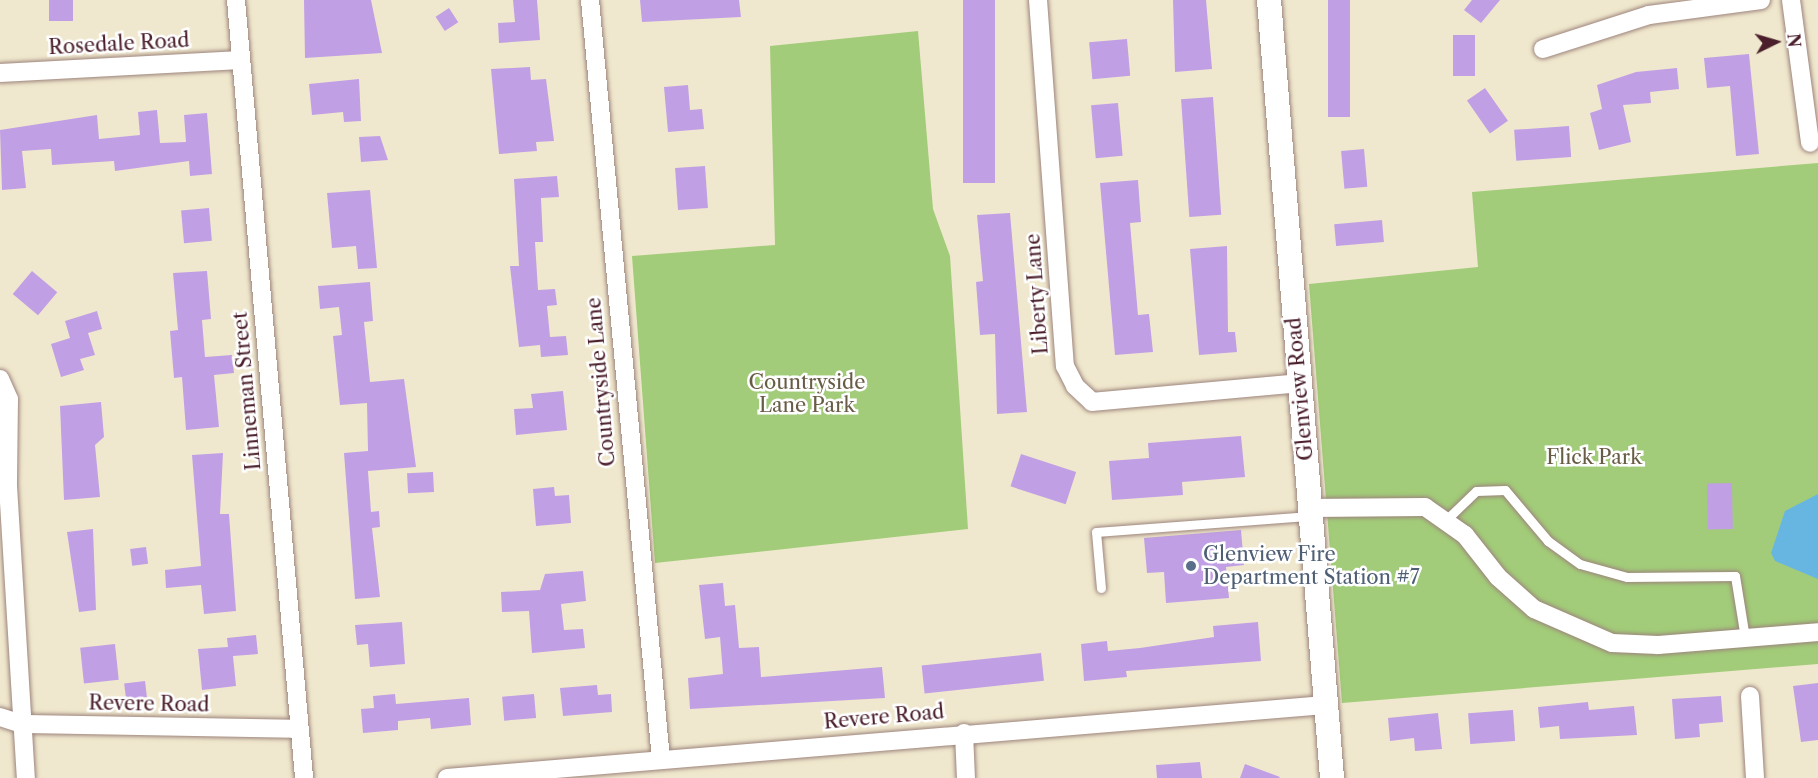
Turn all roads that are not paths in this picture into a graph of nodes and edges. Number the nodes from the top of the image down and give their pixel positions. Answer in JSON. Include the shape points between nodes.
{"nodes":[{"id":1,"x":236,"y":0,"type":"edge"},
{"id":2,"x":590,"y":0,"type":"edge"},
{"id":3,"x":1038,"y":0,"type":"edge"},
{"id":4,"x":1269,"y":0,"type":"edge"},
{"id":5,"x":1761,"y":0,"type":"edge"},
{"id":6,"x":1791,"y":0,"type":"edge"},
{"id":7,"x":1543,"y":49,"type":"dead end"},
{"id":8,"x":241,"y":60,"type":"junction"},
{"id":9,"x":0,"y":74,"type":"edge"},
{"id":10,"x":1810,"y":143,"type":"dead end"},
{"id":11,"x":0,"y":379,"type":"edge"},
{"id":12,"x":1300,"y":383,"type":"junction"},
{"id":13,"x":4,"y":481,"type":"edge"},
{"id":14,"x":1310,"y":512,"type":"junction"},
{"id":15,"x":1447,"y":519,"type":"junction"},
{"id":16,"x":1101,"y":588,"type":"dead end"},
{"id":17,"x":1818,"y":632,"type":"edge"},
{"id":18,"x":1745,"y":638,"type":"junction"},
{"id":19,"x":1750,"y":696,"type":"dead end"},
{"id":20,"x":1325,"y":705,"type":"junction"},
{"id":21,"x":0,"y":717,"type":"edge"},
{"id":22,"x":21,"y":724,"type":"junction"},
{"id":23,"x":298,"y":729,"type":"junction"},
{"id":24,"x":964,"y":733,"type":"junction"},
{"id":25,"x":661,"y":759,"type":"junction"},
{"id":26,"x":568,"y":773,"type":"edge"},
{"id":27,"x":26,"y":778,"type":"edge"},
{"id":28,"x":304,"y":778,"type":"edge"},
{"id":29,"x":447,"y":778,"type":"edge"},
{"id":30,"x":966,"y":778,"type":"edge"},
{"id":31,"x":1332,"y":778,"type":"edge"},
{"id":32,"x":1755,"y":778,"type":"edge"}],
"edges":[{"from":1,"to":8,"type":"street","name":"Linneman Street"},
{"from":2,"to":25,"type":"street","name":"Countryside Lane"},
{"from":3,"to":12,"type":"street","name":"Liberty Lane","via":[[1065,366],[1075,386],[1092,402]]},
{"from":4,"to":12,"type":"main road","name":"Glenview Road"},
{"from":5,"to":7,"type":"street","via":[[1649,15]]},
{"from":6,"to":10,"type":"street"},
{"from":8,"to":9,"type":"street","name":"Rosedale Road"},
{"from":8,"to":23,"type":"street","name":"Linneman Street"},
{"from":11,"to":13,"type":"street","via":[[9,399]]},
{"from":12,"to":14,"type":"main road","name":"Glenview Road"},
{"from":13,"to":22,"type":"street"},
{"from":14,"to":15,"type":"street","via":[[1402,504],[1425,507]]},
{"from":14,"to":16,"type":"lane","via":[[1096,532]]},
{"from":14,"to":20,"type":"main road","name":"Glenview Road"},
{"from":15,"to":18,"type":"street","via":[[1519,597],[1588,636],[1641,645]]},
{"from":15,"to":18,"type":"lane","via":[[1476,490],[1505,490],[1548,541],[1580,564],[1628,577],[1735,576]]},
{"from":17,"to":18,"type":"street"},
{"from":19,"to":32,"type":"street"},
{"from":20,"to":24,"type":"street","name":"Revere Road"},
{"from":20,"to":31,"type":"main road","name":"Glenview Road"},
{"from":21,"to":22,"type":"street","name":"Revere Road"},
{"from":22,"to":23,"type":"street","name":"Revere Road"},
{"from":22,"to":27,"type":"street"},
{"from":23,"to":28,"type":"street","name":"Linneman Street"},
{"from":24,"to":25,"type":"street","name":"Revere Road"},
{"from":24,"to":30,"type":"street"},
{"from":25,"to":26,"type":"street","name":"Revere Road"},
{"from":26,"to":29,"type":"street","name":"Revere Road"}]}
